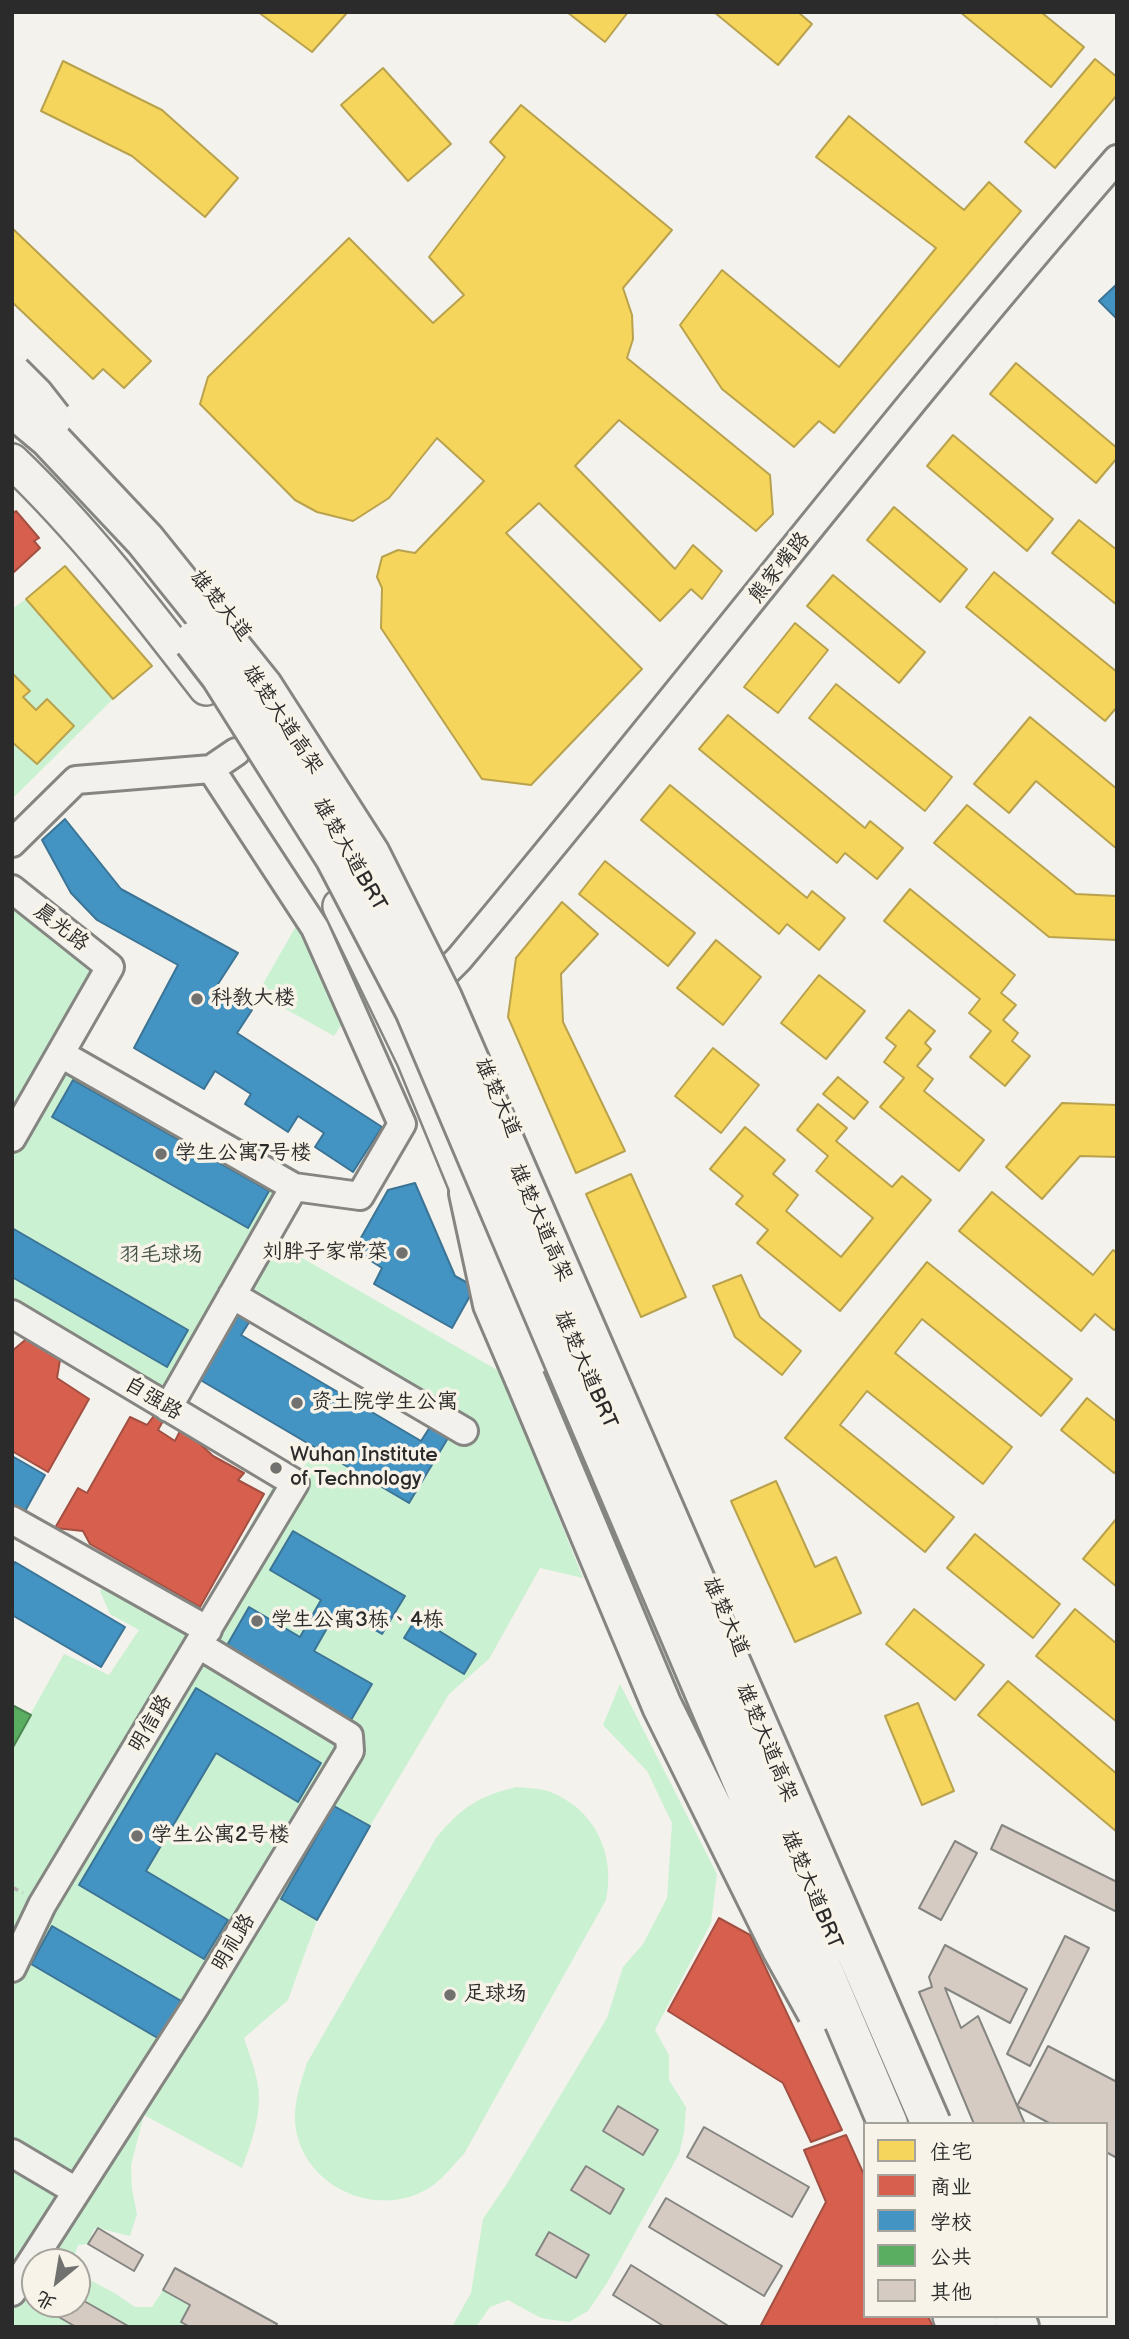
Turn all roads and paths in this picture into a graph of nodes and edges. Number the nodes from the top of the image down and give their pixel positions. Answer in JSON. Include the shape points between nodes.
{"nodes":[{"id":1,"x":1117,"y":159,"type":"edge"},
{"id":2,"x":12,"y":374,"type":"edge"},
{"id":3,"x":12,"y":387,"type":"edge"},
{"id":4,"x":12,"y":407,"type":"edge"},
{"id":5,"x":12,"y":426,"type":"edge"},
{"id":6,"x":12,"y":440,"type":"edge"},
{"id":7,"x":12,"y":461,"type":"edge"},
{"id":8,"x":145,"y":540,"type":"junction"},
{"id":9,"x":275,"y":730,"type":"junction"},
{"id":10,"x":318,"y":744,"type":"junction"},
{"id":11,"x":236,"y":752,"type":"dead end"},
{"id":12,"x":211,"y":769,"type":"junction"},
{"id":13,"x":267,"y":775,"type":"junction"},
{"id":14,"x":12,"y":844,"type":"edge"},
{"id":15,"x":12,"y":890,"type":"edge"},
{"id":16,"x":443,"y":975,"type":"junction"},
{"id":17,"x":61,"y":1054,"type":"junction"},
{"id":18,"x":12,"y":1138,"type":"edge"},
{"id":19,"x":294,"y":1187,"type":"junction"},
{"id":20,"x":469,"y":1193,"type":"junction"},
{"id":21,"x":232,"y":1295,"type":"junction"},
{"id":22,"x":12,"y":1314,"type":"edge"},
{"id":23,"x":168,"y":1408,"type":"junction"},
{"id":24,"x":464,"y":1431,"type":"dead end"},
{"id":25,"x":295,"y":1483,"type":"joint"},
{"id":26,"x":12,"y":1520,"type":"edge"},
{"id":27,"x":203,"y":1638,"type":"junction"},
{"id":28,"x":12,"y":1968,"type":"edge"},
{"id":29,"x":868,"y":2122,"type":"edge"},
{"id":30,"x":879,"y":2122,"type":"edge"},
{"id":31,"x":887,"y":2122,"type":"edge"},
{"id":32,"x":911,"y":2122,"type":"edge"},
{"id":33,"x":931,"y":2122,"type":"edge"},
{"id":34,"x":950,"y":2122,"type":"edge"},
{"id":35,"x":12,"y":2153,"type":"edge"},
{"id":36,"x":76,"y":2191,"type":"junction"},
{"id":37,"x":12,"y":2292,"type":"edge"}],
"edges":[{"from":1,"to":16,"type":"street","name":"熊家嘴路","via":[[1011,281],[581,814]]},
{"from":2,"to":8,"type":"highway","bridge":true},
{"from":3,"to":10,"type":"main road","name":"雄楚大道","via":[[138,505],[244,633]]},
{"from":4,"to":8,"type":"highway","name":"雄楚大道高架","bridge":true,"via":[[50,438]]},
{"from":5,"to":9,"type":"street","name":"雄楚大道BRT","via":[[131,541],[233,669]]},
{"from":6,"to":31,"type":"highway","name":"雄楚大道高架","bridge":true,"via":[[43,467],[147,580],[221,676],[335,857],[409,999]]},
{"from":7,"to":13,"type":"main road","via":[[148,612]]},
{"from":8,"to":33,"type":"highway","name":"雄楚大道高架","bridge":true,"via":[[263,687],[370,854],[424,962]]},
{"from":9,"to":10,"type":"main road","via":[[298,728]]},
{"from":9,"to":13,"type":"main road","via":[[266,735],[260,756]]},
{"from":9,"to":32,"type":"street","name":"雄楚大道BRT","via":[[349,849],[414,970]]},
{"from":10,"to":16,"type":"main road","name":"雄楚大道","via":[[342,779]]},
{"from":11,"to":12,"type":"street"},
{"from":12,"to":14,"type":"street","via":[[76,780]]},
{"from":12,"to":19,"type":"street","via":[[314,928],[402,1124],[360,1196]]},
{"from":13,"to":20,"type":"main road","via":[[376,977]]},
{"from":15,"to":17,"type":"street","name":"晨光路","via":[[110,967]]},
{"from":16,"to":34,"type":"main road","name":"雄楚大道"},
{"from":17,"to":18,"type":"street"},
{"from":17,"to":19,"type":"street"},
{"from":19,"to":21,"type":"street"},
{"from":20,"to":29,"type":"main road","via":[[637,1567]]},
{"from":20,"to":30,"type":"highway","bridge":true,"via":[[493,1304],[662,1706],[782,1949]]},
{"from":21,"to":23,"type":"street"},
{"from":21,"to":24,"type":"street"},
{"from":22,"to":23,"type":"street","name":"自强路"},
{"from":23,"to":25,"type":"street","name":"自强路"},
{"from":25,"to":27,"type":"street","name":"明信路"},
{"from":26,"to":27,"type":"street"},
{"from":27,"to":28,"type":"street","name":"明信路","via":[[42,1905]]},
{"from":27,"to":36,"type":"street","name":"明礼路","via":[[349,1736],[350,1751],[195,2007]]},
{"from":35,"to":36,"type":"street"},
{"from":36,"to":37,"type":"street","name":"明礼路"}]}
